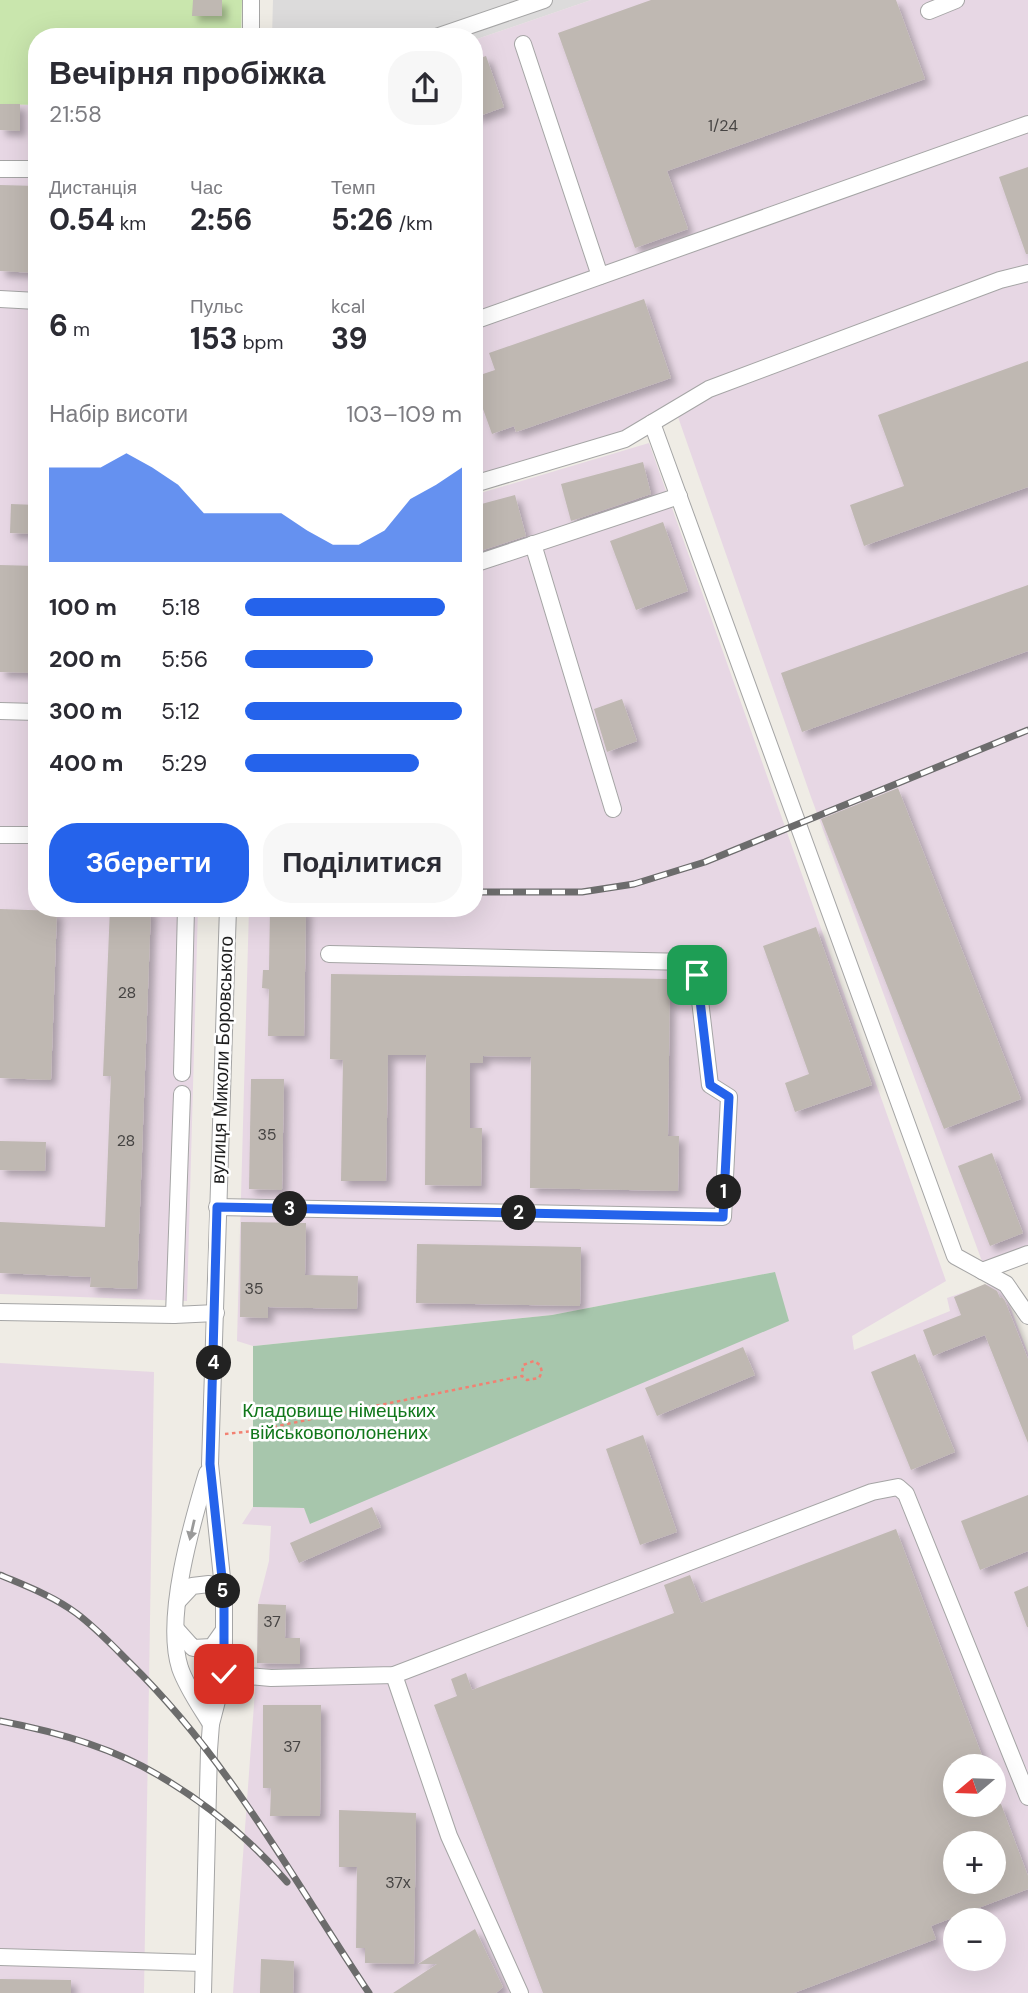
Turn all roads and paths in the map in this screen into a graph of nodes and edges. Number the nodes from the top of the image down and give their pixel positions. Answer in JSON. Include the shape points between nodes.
{"nodes":[{"id":1,"x":251,"y":0,"type":"edge"},
{"id":2,"x":544,"y":0,"type":"edge"},
{"id":3,"x":957,"y":0,"type":"edge"},
{"id":4,"x":507,"y":6,"type":"edge"},
{"id":5,"x":929,"y":11,"type":"dead end"},
{"id":6,"x":251,"y":28,"type":"edge"},
{"id":7,"x":457,"y":28,"type":"edge"},
{"id":8,"x":523,"y":44,"type":"dead end"},
{"id":9,"x":1028,"y":124,"type":"edge"},
{"id":10,"x":0,"y":169,"type":"edge"},
{"id":11,"x":28,"y":169,"type":"edge"},
{"id":12,"x":1028,"y":273,"type":"edge"},
{"id":13,"x":600,"y":276,"type":"junction"},
{"id":14,"x":0,"y":299,"type":"edge"},
{"id":15,"x":28,"y":301,"type":"edge"},
{"id":16,"x":483,"y":318,"type":"edge"},
{"id":17,"x":652,"y":423,"type":"junction"},
{"id":18,"x":483,"y":481,"type":"edge"},
{"id":19,"x":678,"y":496,"type":"junction"},
{"id":20,"x":533,"y":544,"type":"junction"},
{"id":21,"x":483,"y":561,"type":"edge"},
{"id":22,"x":0,"y":711,"type":"edge"},
{"id":23,"x":28,"y":712,"type":"edge"},
{"id":24,"x":613,"y":809,"type":"dead end"},
{"id":25,"x":0,"y":835,"type":"edge"},
{"id":26,"x":28,"y":835,"type":"edge"},
{"id":27,"x":186,"y":917,"type":"edge"},
{"id":28,"x":228,"y":917,"type":"edge"},
{"id":29,"x":330,"y":954,"type":"dead end"},
{"id":30,"x":182,"y":1073,"type":"dead end"},
{"id":31,"x":183,"y":1094,"type":"dead end"},
{"id":32,"x":217,"y":1207,"type":"junction"},
{"id":33,"x":1028,"y":1254,"type":"edge"},
{"id":34,"x":982,"y":1271,"type":"junction"},
{"id":35,"x":0,"y":1312,"type":"edge"},
{"id":36,"x":216,"y":1313,"type":"junction"},
{"id":37,"x":174,"y":1315,"type":"junction"},
{"id":38,"x":1028,"y":1316,"type":"edge"},
{"id":39,"x":522,"y":1376,"type":"junction"},
{"id":40,"x":212,"y":1436,"type":"junction"},
{"id":41,"x":210,"y":1464,"type":"junction"},
{"id":42,"x":224,"y":1597,"type":"junction"},
{"id":43,"x":176,"y":1603,"type":"junction"},
{"id":44,"x":176,"y":1629,"type":"junction"},
{"id":45,"x":224,"y":1630,"type":"junction"},
{"id":46,"x":224,"y":1674,"type":"junction"},
{"id":47,"x":394,"y":1675,"type":"junction"},
{"id":48,"x":211,"y":1724,"type":"junction"},
{"id":49,"x":1028,"y":1797,"type":"edge"},
{"id":50,"x":0,"y":1957,"type":"edge"},
{"id":51,"x":204,"y":1963,"type":"junction"},
{"id":52,"x":202,"y":1993,"type":"edge"},
{"id":53,"x":520,"y":1993,"type":"edge"}],
"edges":[{"from":1,"to":6,"type":"street"},
{"from":2,"to":4,"type":"street"},
{"from":3,"to":5,"type":"street"},
{"from":4,"to":7,"type":"street"},
{"from":8,"to":13,"type":"street"},
{"from":9,"to":13,"type":"street"},
{"from":10,"to":11,"type":"street"},
{"from":12,"to":17,"type":"street","via":[[709,389]]},
{"from":13,"to":16,"type":"street"},
{"from":14,"to":15,"type":"street"},
{"from":17,"to":18,"type":"street","via":[[625,439]]},
{"from":17,"to":19,"type":"street"},
{"from":19,"to":20,"type":"street"},
{"from":19,"to":34,"type":"street","via":[[955,1256]]},
{"from":20,"to":21,"type":"street"},
{"from":20,"to":24,"type":"street"},
{"from":22,"to":23,"type":"street"},
{"from":25,"to":26,"type":"street"},
{"from":27,"to":30,"type":"street"},
{"from":28,"to":32,"type":"street","name":"вулиця Миколи Боровського"},
{"from":29,"to":32,"type":"street","via":[[689,962],[697,975],[710,1085],[729,1097],[723,1217]]},
{"from":31,"to":37,"type":"street"},
{"from":32,"to":36,"type":"street","name":"вулиця Миколи Боровського"},
{"from":33,"to":34,"type":"street"},
{"from":34,"to":38,"type":"street","via":[[1006,1284]]},
{"from":35,"to":37,"type":"street"},
{"from":36,"to":37,"type":"street"},
{"from":36,"to":40,"type":"street","name":"вулиця Миколи Боровського"},
{"from":39,"to":39,"type":"path","via":[[539,1378],[540,1365],[534,1360],[523,1365]]},
{"from":39,"to":40,"type":"path"},
{"from":40,"to":41,"type":"street","name":"вулиця Миколи Боровського"},
{"from":41,"to":42,"type":"street","name":"вулиця Миколи Боровського"},
{"from":41,"to":43,"type":"street","name":"вулиця Миколи Боровського","one_way":true},
{"from":42,"to":43,"type":"street","via":[[209,1584],[192,1586]]},
{"from":42,"to":45,"type":"street","name":"вулиця Миколи Боровського"},
{"from":43,"to":44,"type":"street","name":"вулиця Миколи Боровського"},
{"from":44,"to":45,"type":"street","via":[[193,1648],[212,1647]]},
{"from":44,"to":48,"type":"street","name":"вулиця Миколи Боровського","via":[[180,1667]]},
{"from":45,"to":46,"type":"street","name":"вулиця Миколи Боровського"},
{"from":46,"to":47,"type":"street","via":[[271,1678]]},
{"from":46,"to":48,"type":"street","name":"вулиця Миколи Боровського"},
{"from":47,"to":49,"type":"street","via":[[872,1492],[898,1487],[906,1494]]},
{"from":47,"to":53,"type":"street","via":[[449,1836]]},
{"from":48,"to":51,"type":"street","name":"вулиця Миколи Боровського"},
{"from":50,"to":51,"type":"street"},
{"from":51,"to":52,"type":"street","name":"вулиця Миколи Боровського"}]}
